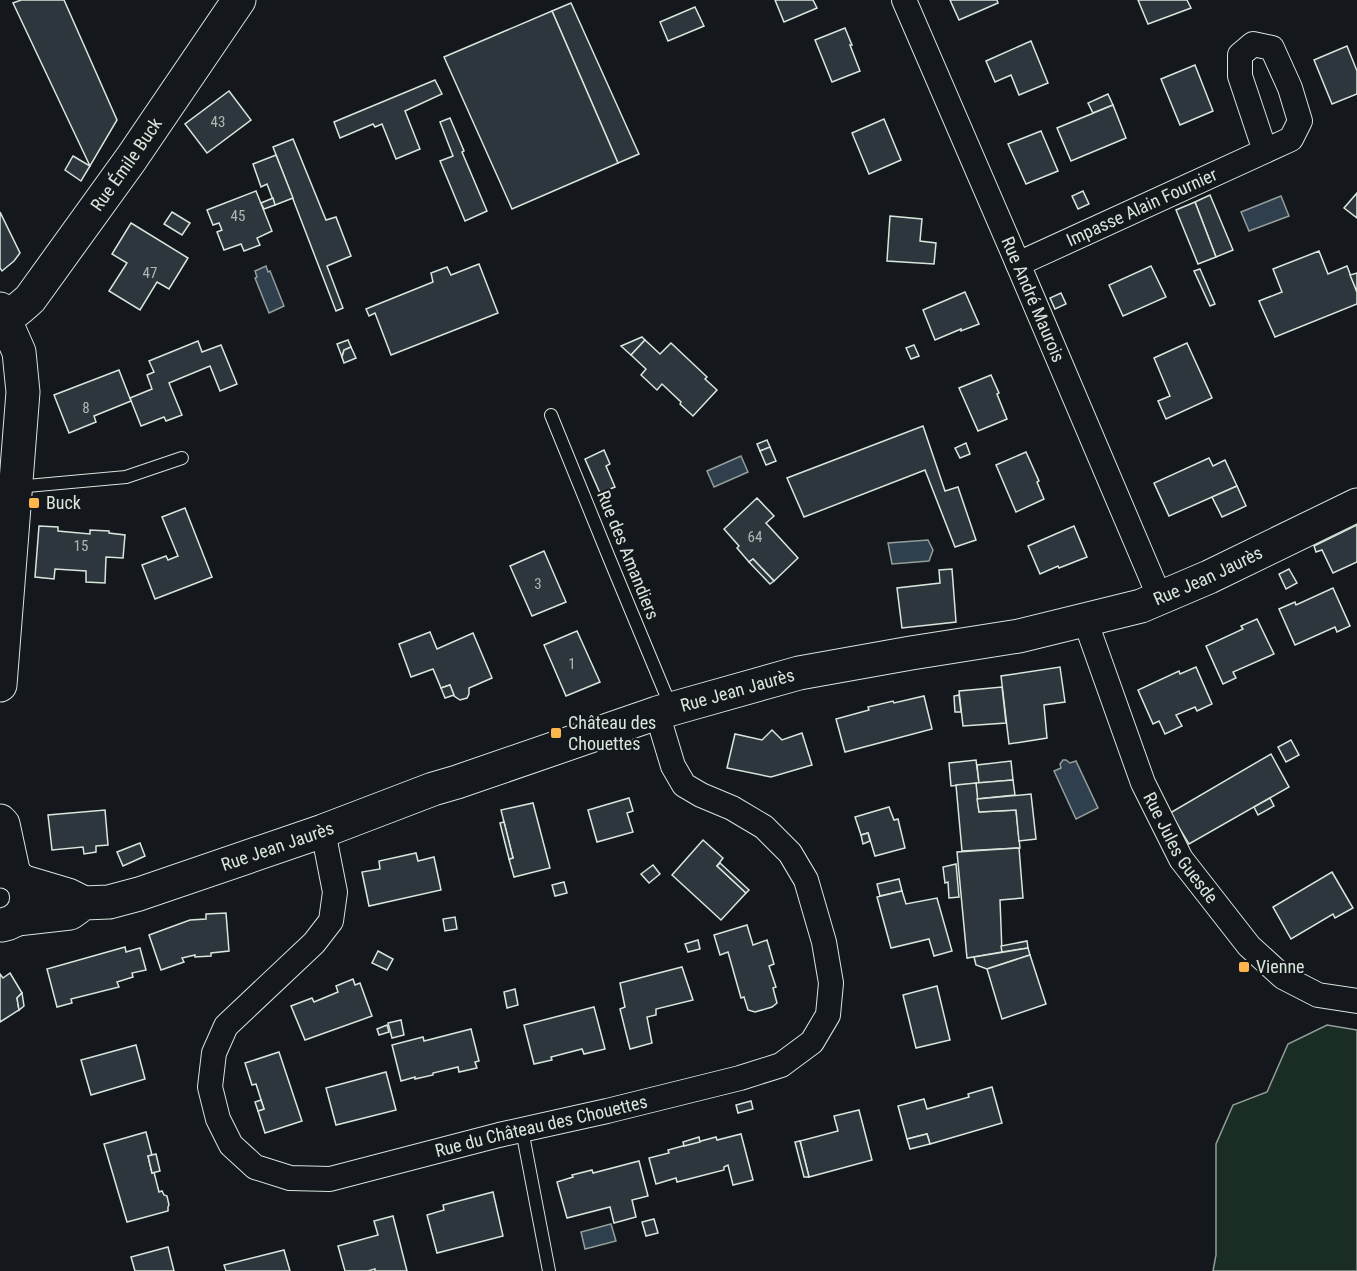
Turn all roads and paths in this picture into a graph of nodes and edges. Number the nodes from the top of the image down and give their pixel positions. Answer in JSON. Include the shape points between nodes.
{"nodes":[{"id":1,"x":239,"y":0,"type":"edge"},
{"id":2,"x":904,"y":0,"type":"edge"},
{"id":3,"x":1265,"y":151,"type":"dead end"},
{"id":4,"x":1018,"y":264,"type":"junction"},
{"id":5,"x":2,"y":315,"type":"edge"},
{"id":6,"x":551,"y":415,"type":"dead end"},
{"id":7,"x":182,"y":458,"type":"dead end"},
{"id":8,"x":15,"y":488,"type":"junction"},
{"id":9,"x":1357,"y":505,"type":"edge"},
{"id":10,"x":1160,"y":598,"type":"junction"},
{"id":11,"x":1085,"y":620,"type":"junction"},
{"id":12,"x":0,"y":685,"type":"edge"},
{"id":13,"x":664,"y":710,"type":"junction"},
{"id":14,"x":0,"y":821,"type":"edge"},
{"id":15,"x":323,"y":831,"type":"junction"},
{"id":16,"x":12,"y":876,"type":"edge"},
{"id":17,"x":84,"y":903,"type":"junction"},
{"id":18,"x":5,"y":924,"type":"edge"},
{"id":19,"x":1357,"y":1001,"type":"edge"},
{"id":20,"x":522,"y":1130,"type":"junction"},
{"id":21,"x":549,"y":1271,"type":"edge"}],
"edges":[{"from":1,"to":5,"type":"street","name":"Rue Émile Buck","via":[[30,299]]},
{"from":2,"to":4,"type":"street","name":"Rue André Maurois"},
{"from":3,"to":4,"type":"street","name":"Impasse Alain Fournier"},
{"from":4,"to":10,"type":"street","name":"Rue André Maurois"},
{"from":5,"to":8,"type":"street","via":[[19,352],[23,392]]},
{"from":6,"to":13,"type":"lane","name":"Rue des Amandiers","via":[[610,560]]},
{"from":7,"to":8,"type":"lane","via":[[126,477]]},
{"from":8,"to":12,"type":"street"},
{"from":9,"to":10,"type":"street","name":"Rue Jean Jaurès"},
{"from":10,"to":11,"type":"street","name":"Rue Jean Jaurès"},
{"from":11,"to":13,"type":"street","name":"Rue Jean Jaurès","via":[[1019,636],[798,673]]},
{"from":11,"to":19,"type":"street","name":"Rue Jules Guesde","via":[[1143,783],[1181,859],[1249,946],[1283,976],[1318,995]]},
{"from":13,"to":15,"type":"street","name":"Rue Jean Jaurès"},
{"from":13,"to":20,"type":"street","name":"Rue du Château des Chouettes","via":[[673,766],[684,785],[764,827],[790,853],[806,880],[831,983],[828,1015],[812,1042],[782,1065]]},
{"from":14,"to":16,"type":"street"},
{"from":15,"to":17,"type":"street","name":"Rue Jean Jaurès","via":[[139,894],[109,902]]},
{"from":15,"to":20,"type":"street","name":"Rue du Château des Chouettes","via":[[335,892],[331,921],[314,943],[226,1026],[214,1053],[210,1087],[218,1119],[231,1146],[255,1167],[290,1178],[330,1179]]},
{"from":16,"to":17,"type":"street","name":"Rue Jean Jaurès"},
{"from":16,"to":18,"type":"street","via":[[26,890],[27,899],[24,911]]},
{"from":17,"to":18,"type":"street","name":"Rue Jean Jaurès","via":[[70,913]]},
{"from":20,"to":21,"type":"lane"}]}
